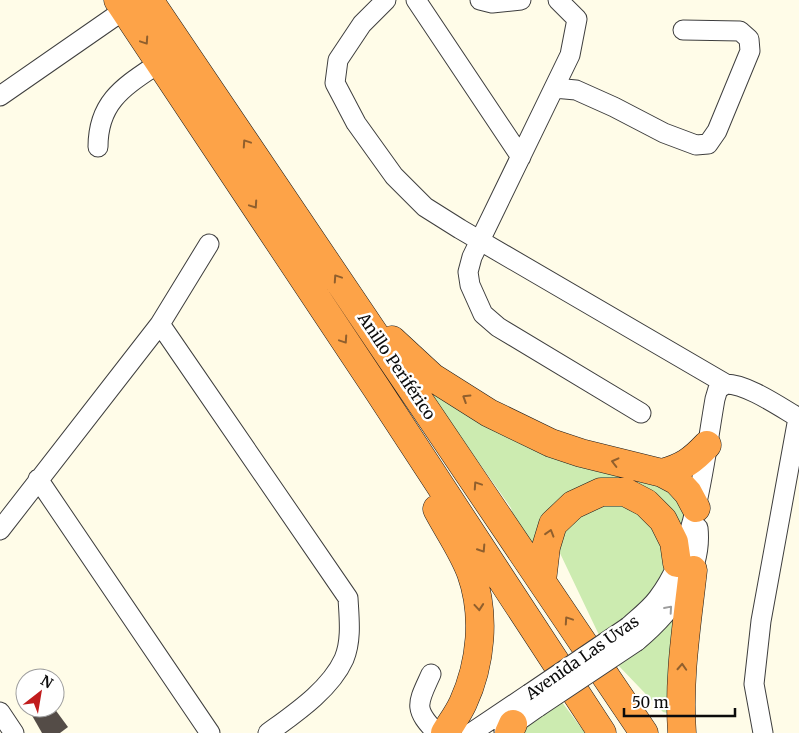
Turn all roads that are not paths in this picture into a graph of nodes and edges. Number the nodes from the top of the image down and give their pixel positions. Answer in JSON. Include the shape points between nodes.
{"nodes":[{"id":1,"x":149,"y":0,"type":"edge"},
{"id":2,"x":386,"y":0,"type":"edge"},
{"id":3,"x":416,"y":0,"type":"edge"},
{"id":4,"x":480,"y":0,"type":"edge"},
{"id":5,"x":520,"y":0,"type":"edge"},
{"id":6,"x":558,"y":0,"type":"edge"},
{"id":7,"x":121,"y":5,"type":"edge"},
{"id":8,"x":683,"y":30,"type":"dead end"},
{"id":9,"x":159,"y":63,"type":"junction"},
{"id":10,"x":554,"y":88,"type":"junction"},
{"id":11,"x":0,"y":96,"type":"edge"},
{"id":12,"x":98,"y":147,"type":"dead end"},
{"id":13,"x":522,"y":157,"type":"junction"},
{"id":14,"x":480,"y":240,"type":"junction"},
{"id":15,"x":209,"y":244,"type":"dead end"},
{"id":16,"x":357,"y":307,"type":"junction"},
{"id":17,"x":160,"y":324,"type":"junction"},
{"id":18,"x":726,"y":384,"type":"junction"},
{"id":19,"x":377,"y":389,"type":"junction"},
{"id":20,"x":641,"y":413,"type":"dead end"},
{"id":21,"x":798,"y":418,"type":"edge"},
{"id":22,"x":707,"y":445,"type":"junction"},
{"id":23,"x":662,"y":473,"type":"junction"},
{"id":24,"x":38,"y":479,"type":"junction"},
{"id":25,"x":696,"y":508,"type":"junction"},
{"id":26,"x":0,"y":530,"type":"edge"},
{"id":27,"x":685,"y":566,"type":"junction"},
{"id":28,"x":542,"y":581,"type":"junction"},
{"id":29,"x":431,"y":674,"type":"dead end"},
{"id":30,"x":580,"y":700,"type":"junction"},
{"id":31,"x":0,"y":712,"type":"edge"},
{"id":32,"x":518,"y":715,"type":"edge"},
{"id":33,"x":14,"y":733,"type":"edge"},
{"id":34,"x":210,"y":733,"type":"edge"},
{"id":35,"x":268,"y":733,"type":"edge"},
{"id":36,"x":437,"y":733,"type":"edge"},
{"id":37,"x":445,"y":733,"type":"edge"},
{"id":38,"x":471,"y":733,"type":"edge"},
{"id":39,"x":483,"y":733,"type":"edge"},
{"id":40,"x":589,"y":733,"type":"edge"},
{"id":41,"x":602,"y":733,"type":"edge"},
{"id":42,"x":644,"y":733,"type":"edge"},
{"id":43,"x":682,"y":733,"type":"edge"},
{"id":44,"x":764,"y":733,"type":"edge"}],
"edges":[{"from":16,"to":1,"type":"highway","name":"Anillo Periférico","one_way":true},
{"from":2,"to":14,"type":"street","via":[[362,24],[338,60],[335,83],[356,123],[394,176],[425,207]]},
{"from":3,"to":13,"type":"street"},
{"from":4,"to":5,"type":"street","via":[[492,3]]},
{"from":6,"to":10,"type":"street","via":[[577,19],[570,55]]},
{"from":7,"to":9,"type":"highway","name":"Anillo Periférico","one_way":true},
{"from":7,"to":11,"type":"street"},
{"from":8,"to":10,"type":"street","via":[[740,31],[749,39],[750,51],[717,131],[708,144],[696,145],[664,133],[576,90]]},
{"from":9,"to":12,"type":"street","via":[[126,85],[112,100],[98,131]]},
{"from":9,"to":19,"type":"highway","name":"Anillo Periférico","one_way":true},
{"from":10,"to":13,"type":"street"},
{"from":13,"to":14,"type":"street"},
{"from":14,"to":18,"type":"street"},
{"from":14,"to":20,"type":"street","via":[[468,272],[483,314],[498,327]]},
{"from":15,"to":17,"type":"street"},
{"from":23,"to":16,"type":"highway","one_way":true,"via":[[551,443],[490,413],[432,377]]},
{"from":28,"to":16,"type":"highway","name":"Anillo Periférico","one_way":true},
{"from":17,"to":24,"type":"street"},
{"from":17,"to":35,"type":"street","via":[[348,598],[350,628],[344,658],[325,686]]},
{"from":18,"to":21,"type":"street","via":[[745,388]]},
{"from":18,"to":22,"type":"street","name":"Avenida Las Uvas","via":[[718,389]]},
{"from":19,"to":30,"type":"highway","name":"Anillo Periférico","one_way":true},
{"from":19,"to":37,"type":"highway","one_way":true,"via":[[470,572],[477,594],[478,652],[463,704]]},
{"from":21,"to":44,"type":"street","via":[[761,620],[754,684]]},
{"from":22,"to":23,"type":"highway","via":[[681,467]]},
{"from":22,"to":25,"type":"street","name":"Avenida Las Uvas"},
{"from":23,"to":25,"type":"highway","via":[[683,487]]},
{"from":24,"to":26,"type":"street"},
{"from":24,"to":34,"type":"street"},
{"from":25,"to":27,"type":"street","name":"Avenida Las Uvas","via":[[686,543]]},
{"from":28,"to":27,"type":"highway","one_way":true,"via":[[546,547],[553,524],[573,505],[601,492],[625,492],[646,503],[663,520]]},
{"from":27,"to":32,"type":"street","name":"Avenida Las Uvas","bridge":true,"via":[[676,601],[655,625],[632,634]]},
{"from":43,"to":27,"type":"highway","one_way":true,"via":[[680,704]]},
{"from":42,"to":28,"type":"highway","name":"Anillo Periférico","one_way":true},
{"from":29,"to":36,"type":"street","via":[[419,701],[421,713]]},
{"from":30,"to":40,"type":"highway"},
{"from":30,"to":41,"type":"highway","name":"Anillo Periférico"},
{"from":31,"to":33,"type":"street"},
{"from":32,"to":38,"type":"street","name":"Avenida Las Uvas"},
{"from":32,"to":39,"type":"street","via":[[504,716]]}]}
